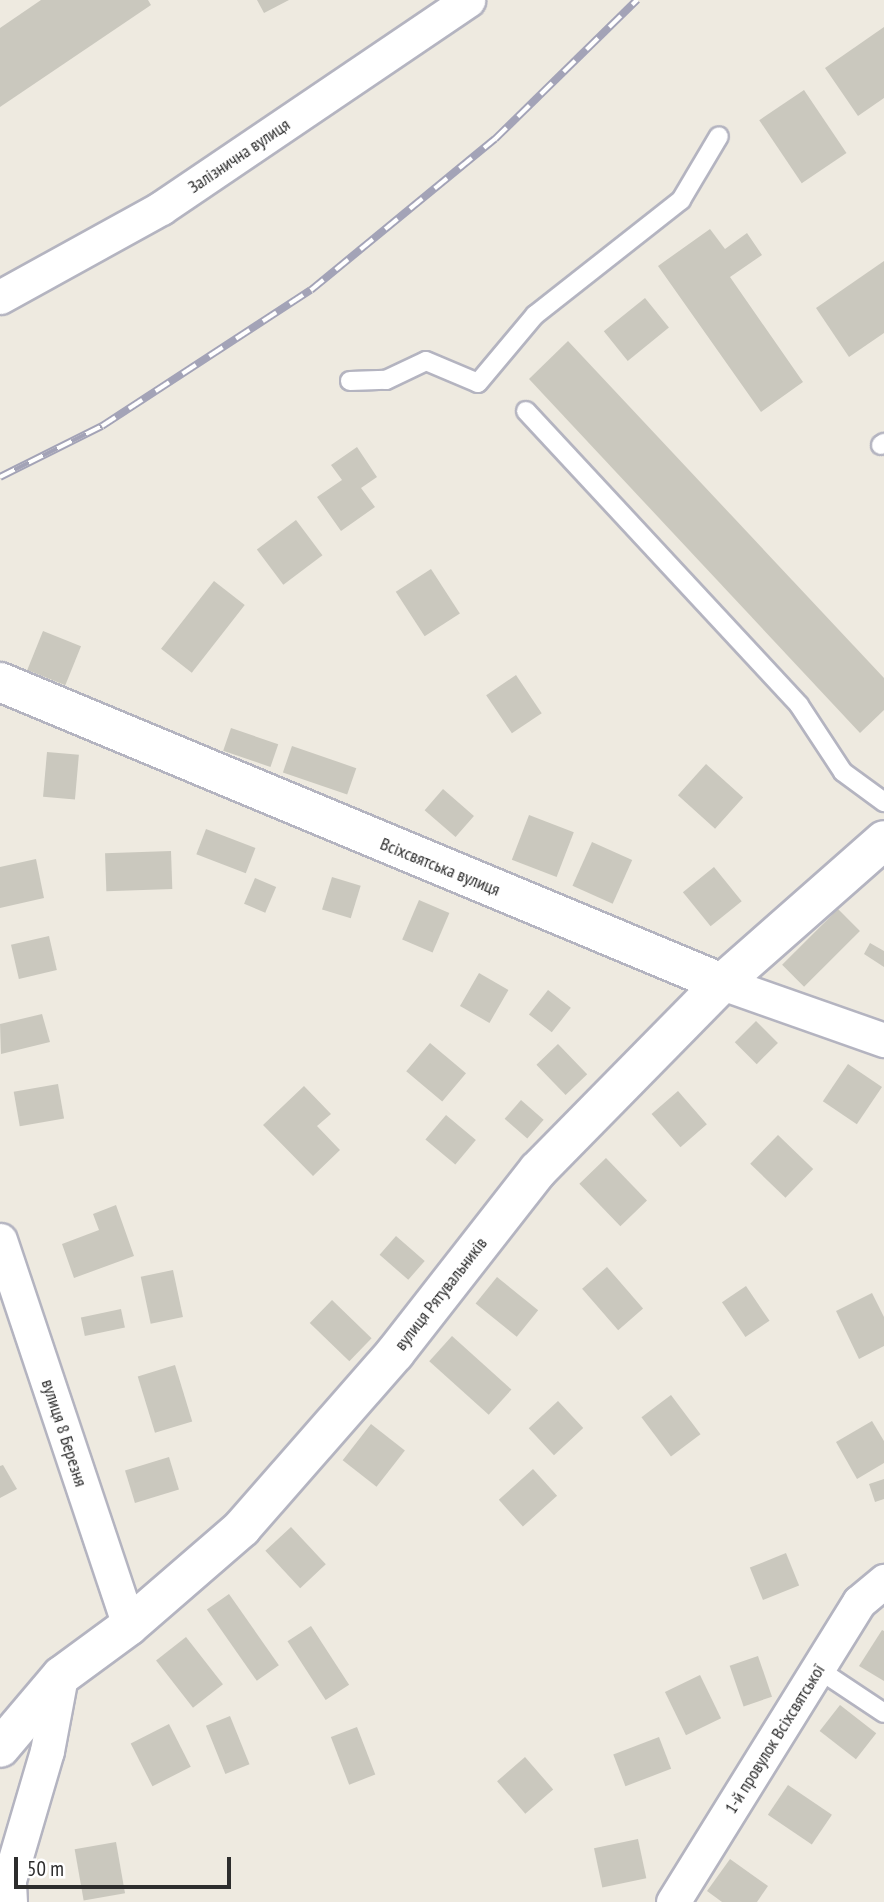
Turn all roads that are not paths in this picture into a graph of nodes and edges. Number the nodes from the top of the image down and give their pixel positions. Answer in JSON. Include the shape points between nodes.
{"nodes":[{"id":1,"x":468,"y":0,"type":"edge"},
{"id":2,"x":719,"y":136,"type":"dead end"},
{"id":3,"x":0,"y":297,"type":"edge"},
{"id":4,"x":350,"y":381,"type":"dead end"},
{"id":5,"x":526,"y":411,"type":"dead end"},
{"id":6,"x":0,"y":682,"type":"edge"},
{"id":7,"x":884,"y":802,"type":"edge"},
{"id":8,"x":884,"y":840,"type":"edge"},
{"id":9,"x":722,"y":984,"type":"junction"},
{"id":10,"x":884,"y":1040,"type":"edge"},
{"id":11,"x":0,"y":1240,"type":"edge"},
{"id":12,"x":884,"y":1581,"type":"edge"},
{"id":13,"x":129,"y":1626,"type":"junction"},
{"id":14,"x":818,"y":1669,"type":"junction"},
{"id":15,"x":61,"y":1676,"type":"junction"},
{"id":16,"x":884,"y":1713,"type":"edge"},
{"id":17,"x":0,"y":1748,"type":"edge"},
{"id":18,"x":10,"y":1902,"type":"edge"},
{"id":19,"x":673,"y":1902,"type":"edge"}],
"edges":[{"from":1,"to":3,"type":"street","name":"Залізнична вулиця","via":[[161,208]]},
{"from":2,"to":4,"type":"lane","via":[[681,201],[535,315],[478,383],[426,361],[386,380]]},
{"from":5,"to":7,"type":"lane","via":[[799,705],[843,772]]},
{"from":6,"to":9,"type":"main road","name":"Всіхсвятська вулиця"},
{"from":8,"to":9,"type":"main road","name":"вулиця Рятувальників"},
{"from":9,"to":10,"type":"street","name":"Всіхсвятська вулиця"},
{"from":9,"to":13,"type":"main road","name":"вулиця Рятувальників","via":[[538,1170],[396,1353],[242,1528]]},
{"from":11,"to":13,"type":"street","name":"вулиця 8 Березня"},
{"from":12,"to":14,"type":"street","name":"1-й провулок Всіхсвятської","via":[[859,1602]]},
{"from":13,"to":15,"type":"main road","name":"вулиця Рятувальників"},
{"from":14,"to":16,"type":"lane"},
{"from":14,"to":19,"type":"street","name":"1-й провулок Всіхсвятської"},
{"from":15,"to":17,"type":"main road","name":"вулиця Рятувальників"},
{"from":15,"to":18,"type":"street","via":[[47,1751],[9,1880]]}]}
